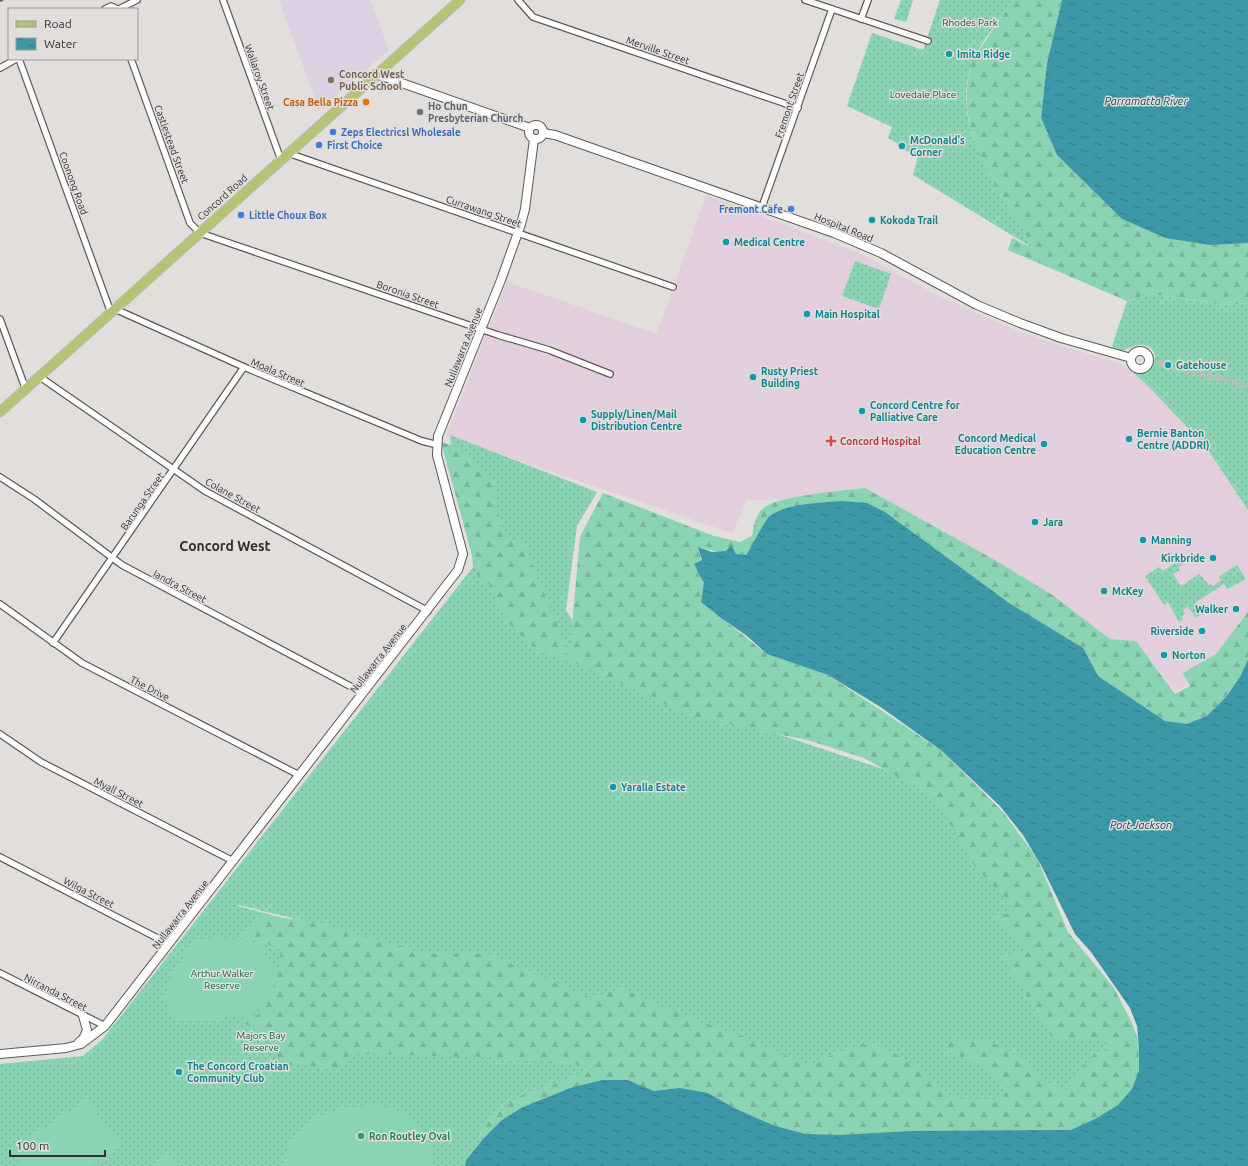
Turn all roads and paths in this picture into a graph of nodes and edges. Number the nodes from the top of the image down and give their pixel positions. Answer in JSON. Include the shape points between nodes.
{"nodes":[{"id":1,"x":137,"y":0,"type":"edge"},
{"id":2,"x":223,"y":0,"type":"edge"},
{"id":3,"x":460,"y":0,"type":"edge"},
{"id":4,"x":518,"y":0,"type":"edge"},
{"id":5,"x":805,"y":0,"type":"edge"},
{"id":6,"x":868,"y":0,"type":"edge"},
{"id":7,"x":120,"y":8,"type":"edge"},
{"id":8,"x":832,"y":9,"type":"junction"},
{"id":9,"x":861,"y":19,"type":"junction"},
{"id":10,"x":928,"y":41,"type":"dead end"},
{"id":11,"x":15,"y":60,"type":"edge"},
{"id":12,"x":17,"y":60,"type":"edge"},
{"id":13,"x":131,"y":60,"type":"edge"},
{"id":14,"x":0,"y":68,"type":"edge"},
{"id":15,"x":376,"y":74,"type":"junction"},
{"id":16,"x":798,"y":108,"type":"junction"},
{"id":17,"x":530,"y":128,"type":"junction"},
{"id":18,"x":543,"y":133,"type":"junction"},
{"id":19,"x":534,"y":139,"type":"junction"},
{"id":20,"x":288,"y":153,"type":"junction"},
{"id":21,"x":281,"y":160,"type":"junction"},
{"id":22,"x":762,"y":208,"type":"junction"},
{"id":23,"x":518,"y":232,"type":"junction"},
{"id":24,"x":200,"y":233,"type":"junction"},
{"id":25,"x":673,"y":287,"type":"dead end"},
{"id":26,"x":113,"y":311,"type":"junction"},
{"id":27,"x":0,"y":318,"type":"edge"},
{"id":28,"x":481,"y":329,"type":"junction"},
{"id":29,"x":1131,"y":358,"type":"dead end"},
{"id":30,"x":244,"y":367,"type":"junction"},
{"id":31,"x":610,"y":374,"type":"dead end"},
{"id":32,"x":40,"y":377,"type":"junction"},
{"id":33,"x":26,"y":390,"type":"junction"},
{"id":34,"x":0,"y":412,"type":"edge"},
{"id":35,"x":438,"y":445,"type":"junction"},
{"id":36,"x":174,"y":470,"type":"junction"},
{"id":37,"x":0,"y":477,"type":"edge"},
{"id":38,"x":112,"y":558,"type":"junction"},
{"id":39,"x":1,"y":606,"type":"edge"},
{"id":40,"x":428,"y":611,"type":"junction"},
{"id":41,"x":53,"y":643,"type":"junction"},
{"id":42,"x":363,"y":693,"type":"junction"},
{"id":43,"x":0,"y":734,"type":"edge"},
{"id":44,"x":299,"y":775,"type":"junction"},
{"id":45,"x":0,"y":857,"type":"edge"},
{"id":46,"x":233,"y":861,"type":"junction"},
{"id":47,"x":169,"y":944,"type":"junction"},
{"id":48,"x":0,"y":973,"type":"edge"},
{"id":49,"x":83,"y":1016,"type":"junction"},
{"id":50,"x":105,"y":1026,"type":"junction"},
{"id":51,"x":73,"y":1046,"type":"junction"},
{"id":52,"x":0,"y":1054,"type":"edge"}],
"edges":[{"from":1,"to":7,"type":"street"},
{"from":2,"to":21,"type":"street","name":"Wallaroy Street"},
{"from":3,"to":15,"type":"main road","name":"Concord Road"},
{"from":4,"to":16,"type":"street","name":"Merville Street","via":[[533,17]]},
{"from":5,"to":8,"type":"street"},
{"from":6,"to":9,"type":"street"},
{"from":8,"to":9,"type":"street"},
{"from":8,"to":16,"type":"street","name":"Fremont Street"},
{"from":9,"to":10,"type":"street"},
{"from":11,"to":14,"type":"street"},
{"from":12,"to":26,"type":"street","name":"Coonong Road"},
{"from":13,"to":24,"type":"street","name":"Castlestead Street","via":[[190,223]]},
{"from":15,"to":17,"type":"main road"},
{"from":15,"to":20,"type":"main road","name":"Concord Road"},
{"from":16,"to":22,"type":"street","name":"Fremont Street"},
{"from":17,"to":18,"type":"main road","via":[[538,125]]},
{"from":17,"to":19,"type":"main road","via":[[529,134]]},
{"from":18,"to":19,"type":"main road","via":[[540,138]]},
{"from":18,"to":22,"type":"main road","name":"Hospital Road"},
{"from":19,"to":23,"type":"main road","name":"Nullawarra Avenue","via":[[525,209]]},
{"from":20,"to":21,"type":"main road","name":"Concord Road"},
{"from":20,"to":23,"type":"street","name":"Currawang Street"},
{"from":21,"to":24,"type":"main road","name":"Concord Road"},
{"from":22,"to":29,"type":"main road","name":"Hospital Road","via":[[860,244],[977,305],[1020,323],[1060,338]]},
{"from":23,"to":25,"type":"street","name":"Currawang Street"},
{"from":23,"to":28,"type":"main road","name":"Nullawarra Avenue"},
{"from":24,"to":26,"type":"main road","name":"Concord Road"},
{"from":24,"to":28,"type":"street","name":"Boronia Street"},
{"from":26,"to":30,"type":"street","name":"Moala Street"},
{"from":26,"to":32,"type":"main road","name":"Concord Road"},
{"from":27,"to":33,"type":"street"},
{"from":28,"to":31,"type":"street","name":"Boronia Street","via":[[550,350]]},
{"from":28,"to":35,"type":"main road","name":"Nullawarra Avenue","via":[[442,424]]},
{"from":30,"to":35,"type":"street","name":"Moala Street","via":[[422,441]]},
{"from":30,"to":36,"type":"street","name":"Barunga Street"},
{"from":32,"to":33,"type":"main road","name":"Concord Road"},
{"from":32,"to":36,"type":"street","name":"Colane Street"},
{"from":33,"to":34,"type":"main road","name":"Concord Road"},
{"from":35,"to":40,"type":"main road","name":"Nullawarra Avenue","via":[[437,455],[463,554],[458,570]]},
{"from":36,"to":38,"type":"street","name":"Barunga Street"},
{"from":36,"to":40,"type":"street","name":"Colane Street","via":[[205,491]]},
{"from":37,"to":38,"type":"street","name":"Iandra Street","via":[[34,499]]},
{"from":38,"to":41,"type":"street","name":"Barunga Street"},
{"from":38,"to":42,"type":"street","name":"Iandra Street"},
{"from":39,"to":41,"type":"street","name":"The Drive"},
{"from":40,"to":42,"type":"main road","name":"Nullawarra Avenue"},
{"from":41,"to":44,"type":"street","name":"The Drive","via":[[82,663]]},
{"from":42,"to":44,"type":"main road","name":"Nullawarra Avenue"},
{"from":43,"to":46,"type":"street","name":"Myall Street","via":[[41,762]]},
{"from":44,"to":46,"type":"main road","name":"Nullawarra Avenue"},
{"from":45,"to":47,"type":"street","name":"Wilga Street"},
{"from":46,"to":47,"type":"main road","name":"Nullawarra Avenue"},
{"from":47,"to":50,"type":"main road","name":"Nullawarra Avenue"},
{"from":48,"to":49,"type":"street","name":"Nirranda Street"},
{"from":49,"to":50,"type":"street","name":"Nirranda Street"},
{"from":49,"to":51,"type":"main road","via":[[87,1030],[83,1039]]},
{"from":50,"to":51,"type":"main road","name":"Nullawarra Avenue","via":[[85,1042]]},
{"from":51,"to":52,"type":"main road","name":"Nullawarra Avenue"}]}
